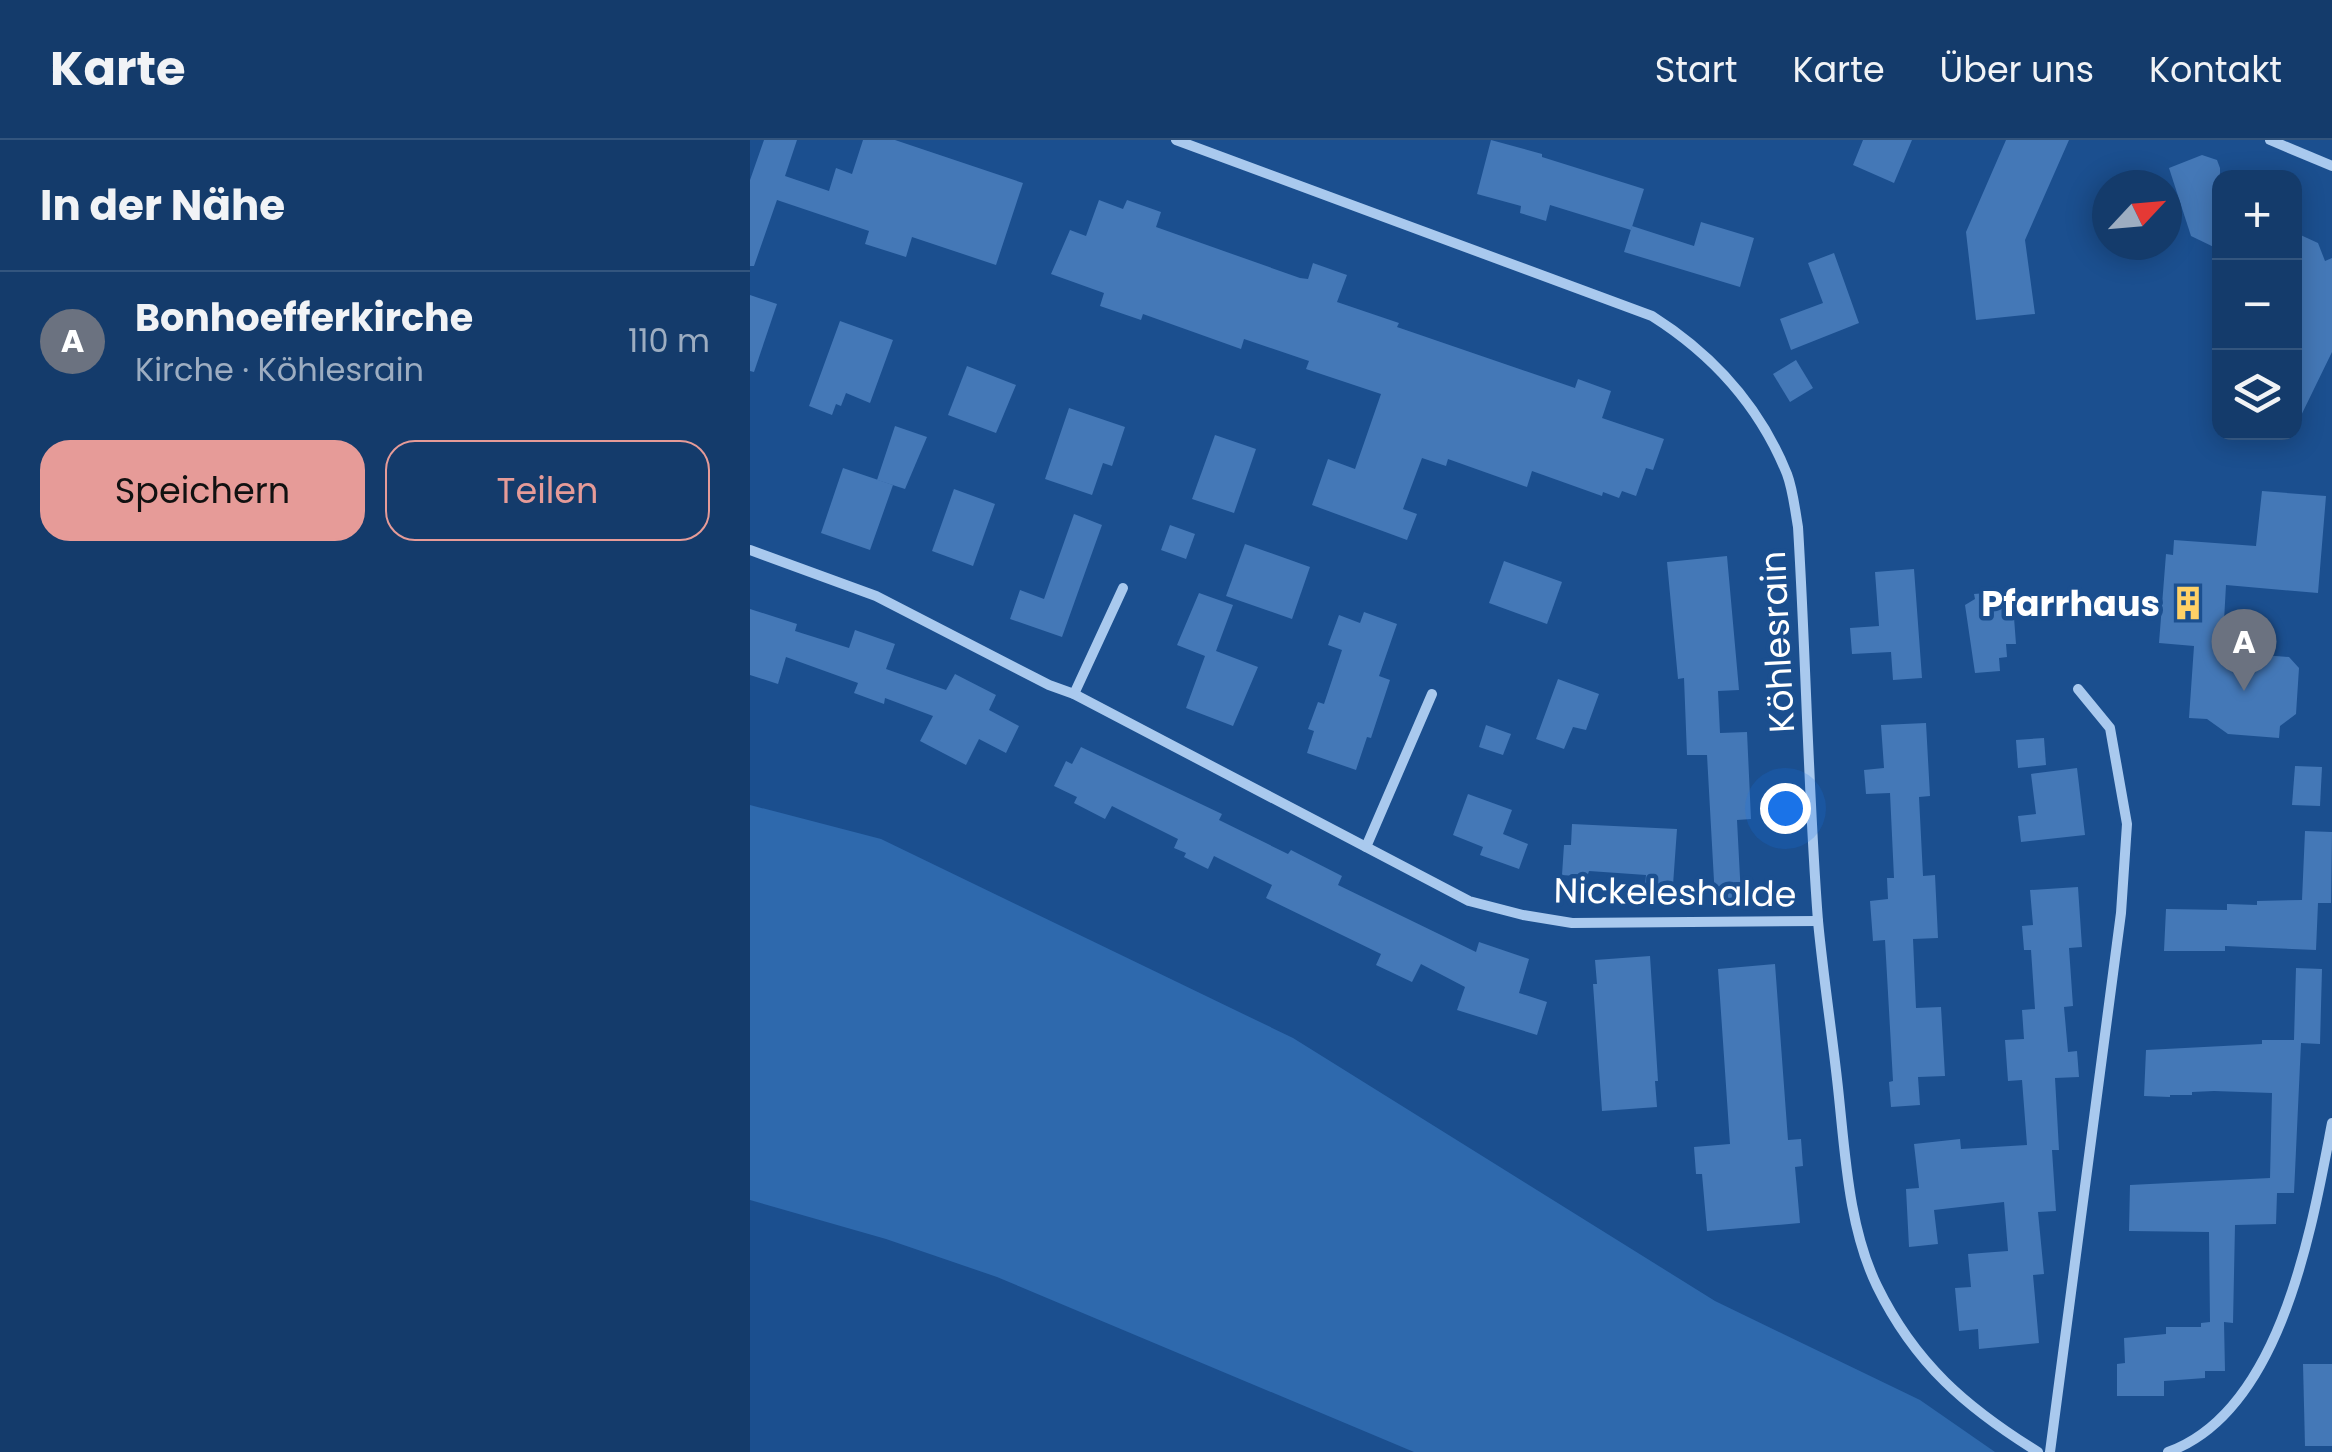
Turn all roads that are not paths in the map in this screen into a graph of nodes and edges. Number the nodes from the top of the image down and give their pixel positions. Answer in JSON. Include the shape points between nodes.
{"nodes":[{"id":1,"x":1176,"y":140,"type":"edge"},
{"id":2,"x":2270,"y":140,"type":"edge"},
{"id":3,"x":2332,"y":166,"type":"edge"},
{"id":4,"x":750,"y":550,"type":"edge"},
{"id":5,"x":1123,"y":588,"type":"dead end"},
{"id":6,"x":2078,"y":689,"type":"dead end"},
{"id":7,"x":1074,"y":694,"type":"junction"},
{"id":8,"x":1432,"y":694,"type":"dead end"},
{"id":9,"x":1366,"y":848,"type":"junction"},
{"id":10,"x":1818,"y":921,"type":"junction"},
{"id":11,"x":2332,"y":1123,"type":"edge"},
{"id":12,"x":2038,"y":1452,"type":"edge"},
{"id":13,"x":2050,"y":1452,"type":"edge"},
{"id":14,"x":2168,"y":1452,"type":"edge"}],
"edges":[{"from":1,"to":10,"type":"street","name":"Köhlesrain","via":[[1652,316],[1712,360],[1746,402],[1788,476],[1798,527]]},
{"from":2,"to":3,"type":"street"},
{"from":4,"to":7,"type":"street","name":"Nickeleshalde","via":[[876,596]]},
{"from":5,"to":7,"type":"street"},
{"from":6,"to":13,"type":"street","via":[[2110,728],[2127,824]]},
{"from":7,"to":9,"type":"street","name":"Nickeleshalde"},
{"from":8,"to":9,"type":"street"},
{"from":9,"to":10,"type":"street","name":"Nickeleshalde","via":[[1469,901],[1522,915],[1572,923]]},
{"from":10,"to":12,"type":"street","name":"Köhlesrain","via":[[1849,1178],[1878,1286],[1920,1357],[1948,1388]]},
{"from":11,"to":14,"type":"street","via":[[2307,1242],[2272,1343],[2216,1422]]}]}
